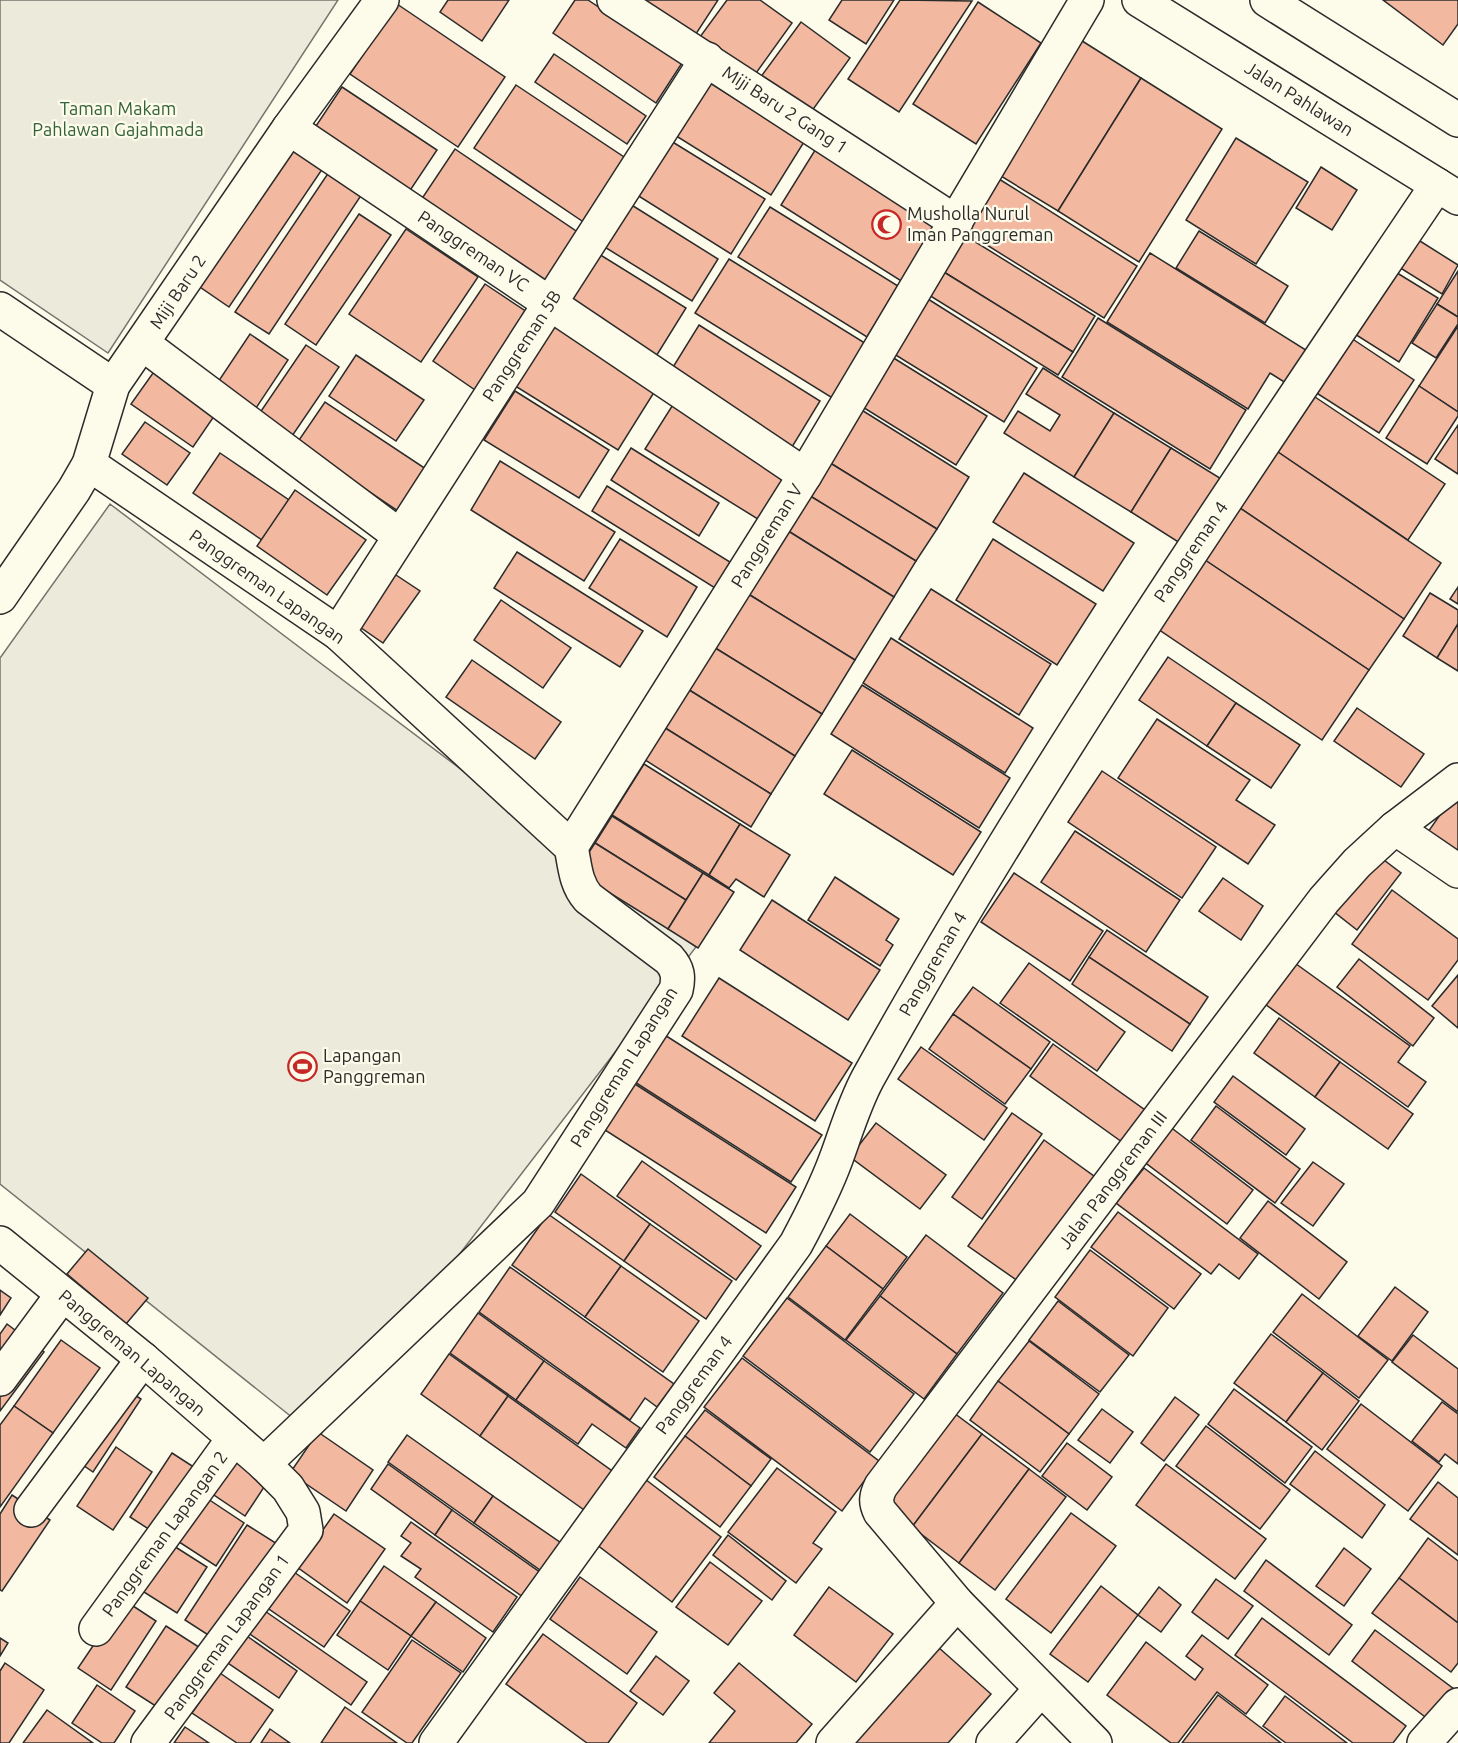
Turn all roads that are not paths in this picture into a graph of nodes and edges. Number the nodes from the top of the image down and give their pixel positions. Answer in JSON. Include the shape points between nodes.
{"nodes":[{"id":1,"x":382,"y":0,"type":"edge"},
{"id":2,"x":614,"y":0,"type":"edge"},
{"id":3,"x":1087,"y":0,"type":"edge"},
{"id":4,"x":1139,"y":0,"type":"edge"},
{"id":5,"x":1267,"y":0,"type":"edge"},
{"id":6,"x":707,"y":59,"type":"junction"},
{"id":7,"x":1458,"y":120,"type":"edge"},
{"id":8,"x":289,"y":128,"type":"junction"},
{"id":9,"x":1447,"y":192,"type":"edge"},
{"id":10,"x":956,"y":222,"type":"junction"},
{"id":11,"x":550,"y":303,"type":"junction"},
{"id":12,"x":0,"y":309,"type":"edge"},
{"id":13,"x":143,"y":344,"type":"junction"},
{"id":14,"x":113,"y":385,"type":"junction"},
{"id":15,"x":89,"y":464,"type":"junction"},
{"id":16,"x":805,"y":475,"type":"junction"},
{"id":17,"x":400,"y":536,"type":"junction"},
{"id":18,"x":0,"y":597,"type":"edge"},
{"id":19,"x":338,"y":633,"type":"junction"},
{"id":20,"x":1458,"y":780,"type":"edge"},
{"id":21,"x":1395,"y":828,"type":"junction"},
{"id":22,"x":571,"y":847,"type":"junction"},
{"id":23,"x":1458,"y":871,"type":"edge"},
{"id":24,"x":0,"y":1243,"type":"edge"},
{"id":25,"x":62,"y":1295,"type":"junction"},
{"id":26,"x":143,"y":1359,"type":"junction"},
{"id":27,"x":0,"y":1379,"type":"edge"},
{"id":28,"x":234,"y":1438,"type":"junction"},
{"id":29,"x":264,"y":1464,"type":"junction"},
{"id":30,"x":32,"y":1509,"type":"dead end"},
{"id":31,"x":306,"y":1530,"type":"joint"},
{"id":32,"x":957,"y":1603,"type":"junction"},
{"id":33,"x":96,"y":1629,"type":"dead end"},
{"id":34,"x":1041,"y":1689,"type":"junction"},
{"id":35,"x":1458,"y":1705,"type":"edge"},
{"id":36,"x":148,"y":1743,"type":"edge"},
{"id":37,"x":436,"y":1743,"type":"edge"},
{"id":38,"x":833,"y":1743,"type":"edge"},
{"id":39,"x":993,"y":1743,"type":"edge"},
{"id":40,"x":1095,"y":1743,"type":"edge"},
{"id":41,"x":1424,"y":1743,"type":"edge"}],
"edges":[{"from":1,"to":8,"type":"street","name":"Miji Baru 2"},
{"from":2,"to":6,"type":"street","name":"Miji Baru 2 Gang 1"},
{"from":3,"to":10,"type":"street","name":"Panggreman V"},
{"from":4,"to":9,"type":"street","name":"Jalan Pahlawan"},
{"from":5,"to":7,"type":"street"},
{"from":6,"to":10,"type":"street","name":"Miji Baru 2 Gang 1"},
{"from":6,"to":11,"type":"street","name":"Panggreman 5B"},
{"from":8,"to":11,"type":"street","name":"Panggreman VC"},
{"from":8,"to":13,"type":"street","name":"Miji Baru 2"},
{"from":9,"to":37,"type":"street","name":"Panggreman 4","via":[[1168,586],[967,904],[866,1082],[820,1198],[796,1244]]},
{"from":10,"to":16,"type":"street","name":"Panggreman V"},
{"from":11,"to":16,"type":"street","name":"Panggreman VC"},
{"from":11,"to":17,"type":"street","name":"Panggreman 5B"},
{"from":12,"to":14,"type":"street"},
{"from":13,"to":14,"type":"street","name":"Miji Baru 2"},
{"from":13,"to":17,"type":"street"},
{"from":14,"to":15,"type":"street","name":"Miji Baru 2"},
{"from":15,"to":18,"type":"street","name":"Miji Baru 2"},
{"from":15,"to":19,"type":"street","name":"Panggreman Lapangan"},
{"from":16,"to":22,"type":"street","name":"Panggreman V"},
{"from":17,"to":19,"type":"street","name":"Panggreman 5B"},
{"from":19,"to":22,"type":"street","name":"Panggreman Lapangan"},
{"from":20,"to":21,"type":"street","name":"Jalan Panggreman III"},
{"from":21,"to":23,"type":"street"},
{"from":21,"to":32,"type":"street","name":"Jalan Panggreman III","via":[[1324,900],[881,1486],[876,1503],[880,1512]]},
{"from":22,"to":29,"type":"street","name":"Panggreman Lapangan","via":[[581,890],[669,959],[679,979],[676,990],[538,1203]]},
{"from":24,"to":25,"type":"street","name":"Panggreman Lapangan"},
{"from":25,"to":26,"type":"street","name":"Panggreman Lapangan"},
{"from":25,"to":27,"type":"street"},
{"from":26,"to":28,"type":"street","name":"Panggreman Lapangan"},
{"from":26,"to":30,"type":"street"},
{"from":28,"to":29,"type":"street","name":"Panggreman Lapangan"},
{"from":28,"to":33,"type":"street","name":"Panggreman Lapangan 2"},
{"from":29,"to":31,"type":"street","name":"Panggreman Lapangan","via":[[288,1488],[303,1512]]},
{"from":31,"to":36,"type":"street","name":"Panggreman Lapangan 1"},
{"from":32,"to":34,"type":"street","name":"Jalan Panggreman III"},
{"from":32,"to":38,"type":"street"},
{"from":34,"to":39,"type":"street"},
{"from":34,"to":40,"type":"street","name":"Jalan Panggreman III"},
{"from":35,"to":41,"type":"street"}]}
